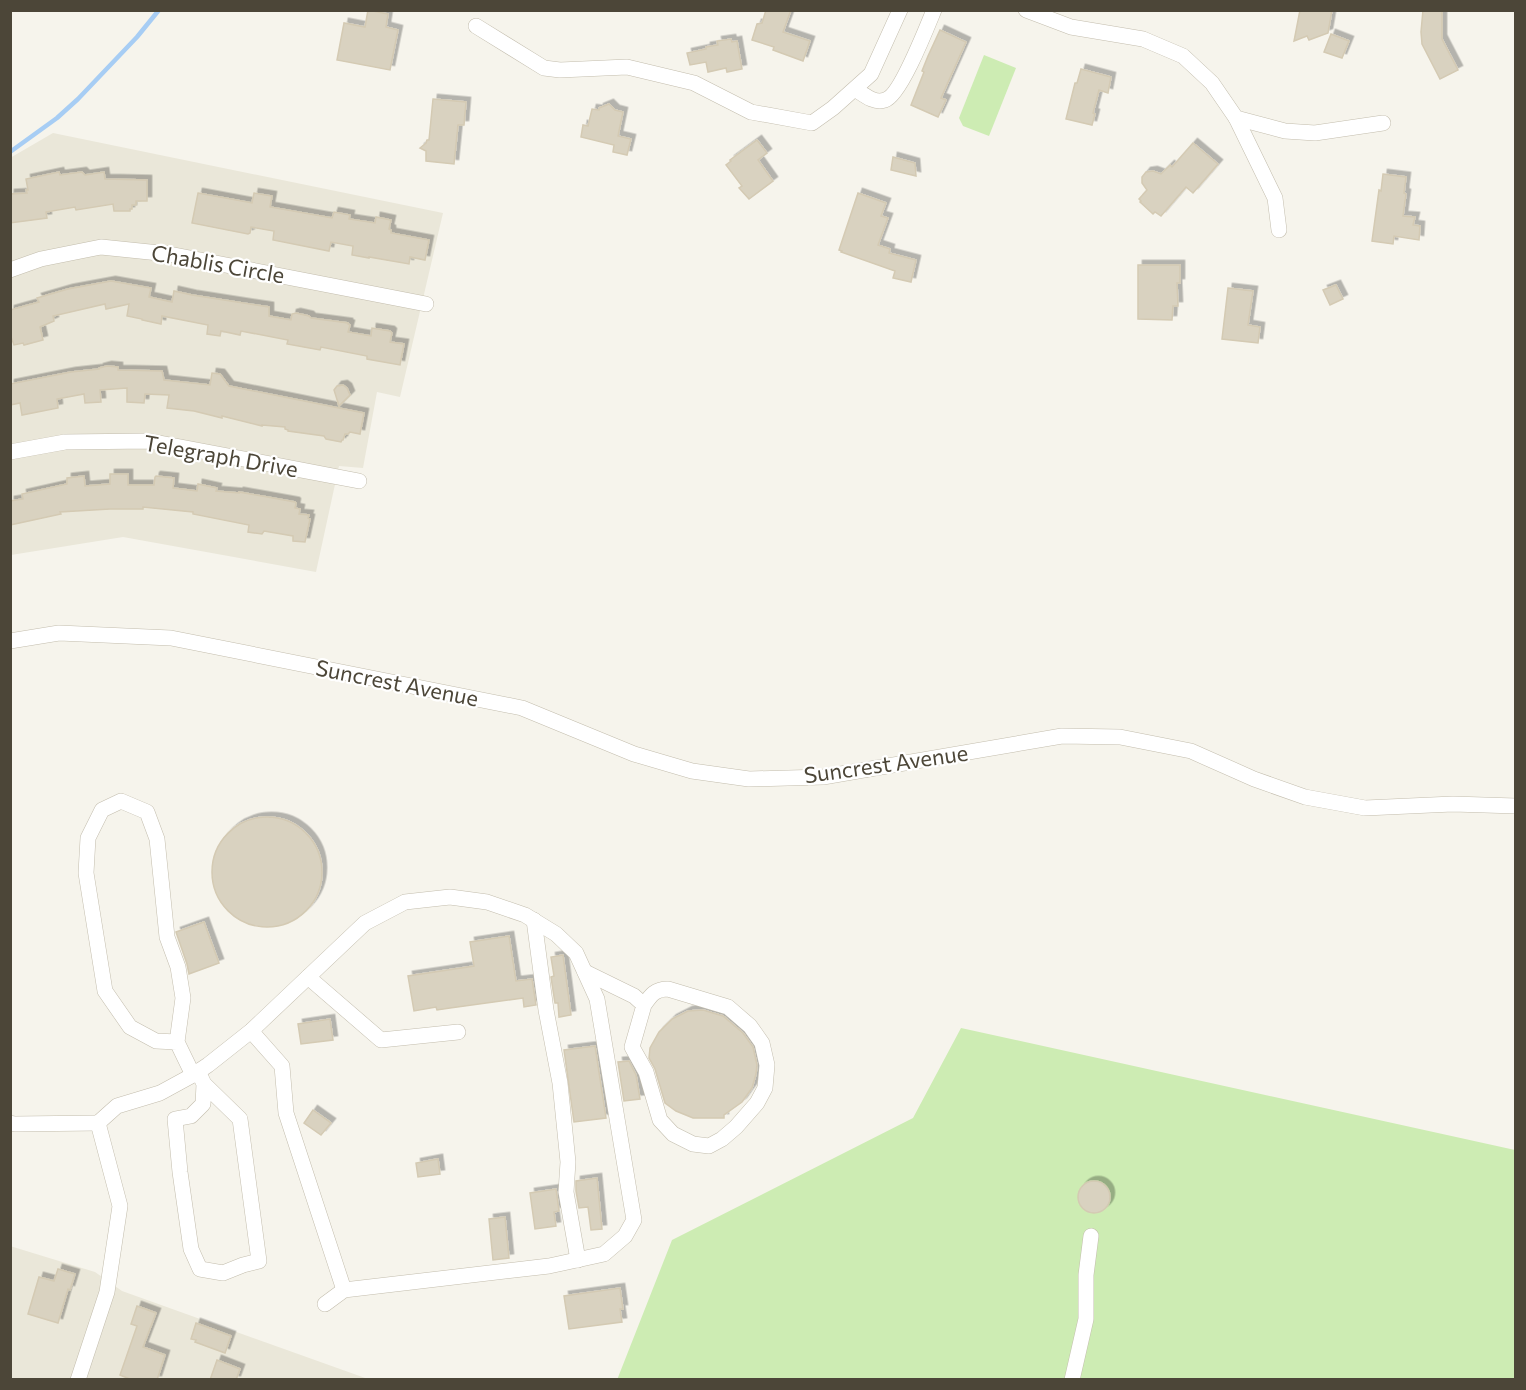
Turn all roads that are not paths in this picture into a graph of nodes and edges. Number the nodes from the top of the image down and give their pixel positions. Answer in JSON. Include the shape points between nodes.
{"nodes":[{"id":1,"x":900,"y":10,"type":"edge"},
{"id":2,"x":934,"y":10,"type":"edge"},
{"id":3,"x":1026,"y":10,"type":"edge"},
{"id":4,"x":476,"y":26,"type":"dead end"},
{"id":5,"x":855,"y":89,"type":"junction"},
{"id":6,"x":1236,"y":118,"type":"junction"},
{"id":7,"x":1383,"y":123,"type":"dead end"},
{"id":8,"x":1279,"y":230,"type":"dead end"},
{"id":9,"x":10,"y":270,"type":"edge"},
{"id":10,"x":426,"y":303,"type":"dead end"},
{"id":11,"x":10,"y":452,"type":"edge"},
{"id":12,"x":359,"y":482,"type":"dead end"},
{"id":13,"x":10,"y":641,"type":"edge"},
{"id":14,"x":1515,"y":806,"type":"edge"},
{"id":15,"x":534,"y":920,"type":"junction"},
{"id":16,"x":585,"y":972,"type":"junction"},
{"id":17,"x":308,"y":977,"type":"junction"},
{"id":18,"x":644,"y":1005,"type":"junction"},
{"id":19,"x":251,"y":1031,"type":"junction"},
{"id":20,"x":458,"y":1032,"type":"dead end"},
{"id":21,"x":177,"y":1042,"type":"junction"},
{"id":22,"x":198,"y":1077,"type":"junction"},
{"id":23,"x":10,"y":1123,"type":"edge"},
{"id":24,"x":98,"y":1123,"type":"junction"},
{"id":25,"x":1091,"y":1236,"type":"dead end"},
{"id":26,"x":578,"y":1260,"type":"junction"},
{"id":27,"x":344,"y":1290,"type":"junction"},
{"id":28,"x":325,"y":1304,"type":"dead end"},
{"id":29,"x":78,"y":1380,"type":"edge"},
{"id":30,"x":1072,"y":1380,"type":"edge"}],
"edges":[{"from":1,"to":5,"type":"street","via":[[872,74]]},
{"from":2,"to":5,"type":"street","via":[[917,51],[888,99],[876,101]]},
{"from":3,"to":6,"type":"street","via":[[1071,27],[1143,39],[1183,56],[1212,83]]},
{"from":4,"to":5,"type":"street","via":[[544,68],[627,67],[694,83],[751,112],[812,123]]},
{"from":6,"to":7,"type":"street","via":[[1285,131],[1315,133]]},
{"from":6,"to":8,"type":"street","via":[[1275,198]]},
{"from":9,"to":10,"type":"street","name":"Chablis Circle","via":[[41,259],[101,247],[169,254]]},
{"from":11,"to":12,"type":"street","name":"Telegraph Drive","via":[[66,442],[149,441]]},
{"from":13,"to":14,"type":"street","name":"Suncrest Avenue","via":[[59,633],[171,639],[522,708],[634,754],[692,771],[749,779],[823,777],[1062,736],[1120,737],[1191,751],[1305,798],[1365,808]]},
{"from":15,"to":16,"type":"street","via":[[576,953]]},
{"from":15,"to":17,"type":"street","via":[[487,902],[450,897],[405,902],[364,923]]},
{"from":15,"to":26,"type":"street","via":[[560,1083],[568,1162],[566,1192]]},
{"from":16,"to":18,"type":"street"},
{"from":16,"to":26,"type":"street","via":[[597,999],[634,1220],[625,1236],[604,1254]]},
{"from":17,"to":19,"type":"street"},
{"from":17,"to":20,"type":"street","via":[[381,1040]]},
{"from":18,"to":18,"type":"street","via":[[632,1047],[646,1072],[660,1120],[673,1134],[693,1144],[709,1146],[736,1127],[765,1088],[767,1065],[762,1043],[728,1007],[668,989],[652,993]]},
{"from":19,"to":22,"type":"street"},
{"from":19,"to":27,"type":"street","via":[[282,1066],[286,1113]]},
{"from":21,"to":21,"type":"street","via":[[183,998],[178,967],[167,937],[157,839],[147,812],[121,801],[102,810],[88,838],[86,873],[105,991],[130,1027],[156,1041]]},
{"from":21,"to":22,"type":"street"},
{"from":22,"to":22,"type":"street","via":[[240,1119],[259,1262],[223,1273],[200,1269],[190,1249],[180,1172],[175,1119],[191,1116],[202,1104]]},
{"from":22,"to":24,"type":"street","via":[[117,1106]]},
{"from":23,"to":24,"type":"street"},
{"from":24,"to":29,"type":"street","via":[[120,1206],[107,1292]]},
{"from":25,"to":30,"type":"street","via":[[1086,1319]]},
{"from":26,"to":27,"type":"street"},
{"from":27,"to":28,"type":"street"}]}
